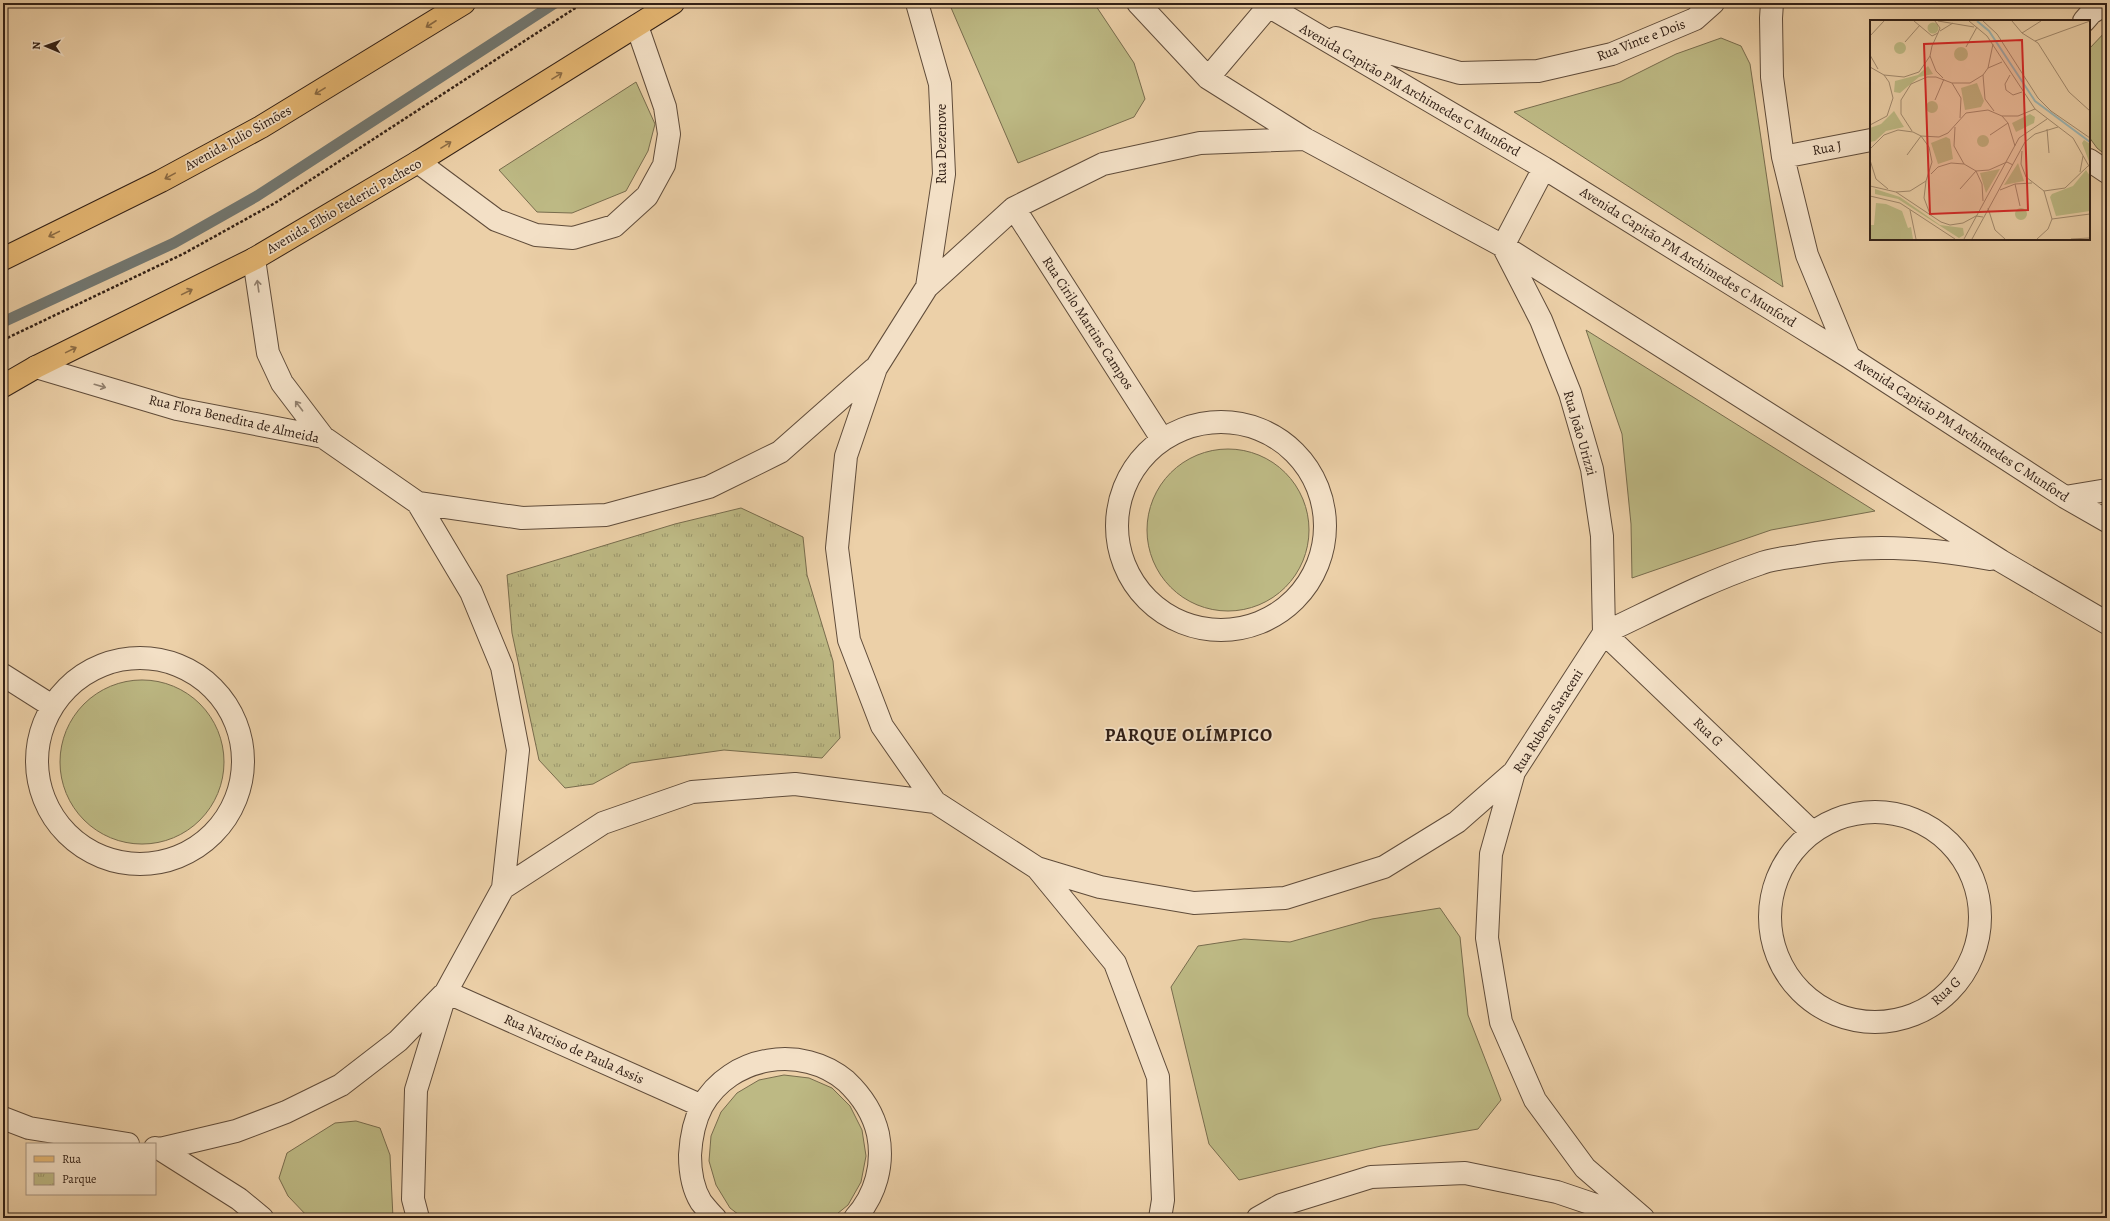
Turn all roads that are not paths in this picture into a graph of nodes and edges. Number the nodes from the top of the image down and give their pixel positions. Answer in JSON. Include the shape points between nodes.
{"nodes":[{"id":1,"x":464,"y":3,"type":"edge"},
{"id":2,"x":673,"y":3,"type":"edge"},
{"id":3,"x":917,"y":3,"type":"edge"},
{"id":4,"x":1138,"y":3,"type":"edge"},
{"id":5,"x":1713,"y":3,"type":"edge"},
{"id":6,"x":1772,"y":3,"type":"edge"},
{"id":7,"x":2107,"y":3,"type":"edge"},
{"id":8,"x":1265,"y":5,"type":"edge"},
{"id":9,"x":2085,"y":20,"type":"edge"},
{"id":10,"x":638,"y":26,"type":"junction"},
{"id":11,"x":1306,"y":30,"type":"junction"},
{"id":12,"x":1208,"y":78,"type":"junction"},
{"id":13,"x":1305,"y":139,"type":"junction"},
{"id":14,"x":1870,"y":140,"type":"edge"},
{"id":15,"x":1783,"y":156,"type":"junction"},
{"id":16,"x":2090,"y":161,"type":"edge"},
{"id":17,"x":418,"y":162,"type":"junction"},
{"id":18,"x":1544,"y":168,"type":"junction"},
{"id":19,"x":2107,"y":172,"type":"edge"},
{"id":20,"x":1014,"y":208,"type":"junction"},
{"id":21,"x":1503,"y":246,"type":"junction"},
{"id":22,"x":3,"y":259,"type":"edge"},
{"id":23,"x":254,"y":259,"type":"junction"},
{"id":24,"x":927,"y":287,"type":"junction"},
{"id":25,"x":1849,"y":357,"type":"junction"},
{"id":26,"x":36,"y":367,"type":"junction"},
{"id":27,"x":876,"y":368,"type":"junction"},
{"id":28,"x":3,"y":386,"type":"edge"},
{"id":29,"x":323,"y":437,"type":"junction"},
{"id":30,"x":1162,"y":439,"type":"junction"},
{"id":31,"x":2107,"y":490,"type":"edge"},
{"id":32,"x":2065,"y":497,"type":"junction"},
{"id":33,"x":418,"y":504,"type":"junction"},
{"id":34,"x":2107,"y":521,"type":"edge"},
{"id":35,"x":2001,"y":561,"type":"junction"},
{"id":36,"x":2107,"y":623,"type":"edge"},
{"id":37,"x":1604,"y":633,"type":"junction"},
{"id":38,"x":3,"y":675,"type":"edge"},
{"id":39,"x":52,"y":706,"type":"junction"},
{"id":40,"x":1514,"y":772,"type":"junction"},
{"id":41,"x":935,"y":802,"type":"junction"},
{"id":42,"x":1812,"y":832,"type":"junction"},
{"id":43,"x":1037,"y":868,"type":"junction"},
{"id":44,"x":503,"y":888,"type":"junction"},
{"id":45,"x":446,"y":992,"type":"junction"},
{"id":46,"x":702,"y":1106,"type":"junction"},
{"id":47,"x":3,"y":1118,"type":"edge"},
{"id":48,"x":29,"y":1128,"type":"junction"},
{"id":49,"x":3,"y":1131,"type":"edge"},
{"id":50,"x":122,"y":1143,"type":"edge"},
{"id":51,"x":157,"y":1149,"type":"edge"},
{"id":52,"x":262,"y":1218,"type":"edge"},
{"id":53,"x":418,"y":1218,"type":"edge"},
{"id":54,"x":715,"y":1218,"type":"edge"},
{"id":55,"x":855,"y":1218,"type":"edge"},
{"id":56,"x":1160,"y":1218,"type":"edge"},
{"id":57,"x":1258,"y":1218,"type":"edge"},
{"id":58,"x":1634,"y":1218,"type":"edge"},
{"id":59,"x":1643,"y":1218,"type":"edge"}],
"edges":[{"from":1,"to":22,"type":"main road","name":"Avenida Julio Simões","one_way":true,"via":[[261,127],[161,181]]},
{"from":2,"to":10,"type":"main road","name":"Avenida Elbio Federici Pacheco"},
{"from":3,"to":24,"type":"street","name":"Rua Dezenove","via":[[940,84],[943,166]]},
{"from":4,"to":12,"type":"street"},
{"from":5,"to":11,"type":"street","name":"Rua Vinte e Dois","via":[[1695,19],[1612,54],[1538,72],[1460,73]]},
{"from":6,"to":15,"type":"street","via":[[1772,77]]},
{"from":7,"to":9,"type":"street"},
{"from":8,"to":11,"type":"street","name":"Avenida Capitão PM Archimedes C Munford"},
{"from":8,"to":12,"type":"street"},
{"from":17,"to":10,"type":"main road","name":"Avenida Elbio Federici Pacheco","one_way":true},
{"from":10,"to":17,"type":"street","via":[[666,107],[669,134],[664,165],[647,196],[614,226],[572,238],[536,235],[496,220]]},
{"from":11,"to":18,"type":"street","name":"Avenida Capitão PM Archimedes C Munford"},
{"from":12,"to":13,"type":"street"},
{"from":13,"to":20,"type":"street","via":[[1200,143],[1103,164]]},
{"from":13,"to":21,"type":"street"},
{"from":14,"to":15,"type":"street","name":"Rua J"},
{"from":15,"to":25,"type":"street","via":[[1807,255]]},
{"from":16,"to":19,"type":"street"},
{"from":17,"to":23,"type":"main road","name":"Avenida Elbio Federici Pacheco"},
{"from":18,"to":21,"type":"street"},
{"from":18,"to":25,"type":"street","name":"Avenida Capitão PM Archimedes C Munford"},
{"from":20,"to":24,"type":"street"},
{"from":20,"to":30,"type":"street","name":"Rua Cirilo Martins Campos"},
{"from":21,"to":35,"type":"street"},
{"from":21,"to":37,"type":"street","name":"Rua João Urizzi","via":[[1541,320],[1570,393],[1592,469],[1602,536]]},
{"from":26,"to":23,"type":"main road","name":"Avenida Elbio Federici Pacheco","one_way":true},
{"from":29,"to":23,"type":"street","one_way":true,"via":[[282,383],[268,353]]},
{"from":24,"to":27,"type":"street"},
{"from":25,"to":32,"type":"street","name":"Avenida Capitão PM Archimedes C Munford"},
{"from":26,"to":28,"type":"main road","name":"Avenida Elbio Federici Pacheco"},
{"from":26,"to":29,"type":"street","name":"Rua Flora Benedita de Almeida","one_way":true,"via":[[177,408]]},
{"from":27,"to":33,"type":"street","via":[[780,452],[708,487],[606,514],[522,518]]},
{"from":27,"to":41,"type":"street","via":[[846,456],[837,548],[849,640],[882,726]]},
{"from":29,"to":33,"type":"street","name":"Rua Flora Benedita de Almeida"},
{"from":30,"to":30,"type":"street","via":[[1136,464],[1120,498],[1116,534],[1125,570],[1145,600],[1175,621],[1210,631],[1247,628],[1280,613],[1304,591],[1320,562],[1326,530],[1322,496],[1308,467],[1285,443],[1256,427],[1224,420],[1192,425]]},
{"from":31,"to":32,"type":"street"},
{"from":32,"to":34,"type":"street","name":"Avenida Capitão PM Archimedes C Munford"},
{"from":33,"to":44,"type":"street","name":"Rua Flora Benedita de Almeida","via":[[471,592],[502,667],[518,750]]},
{"from":35,"to":36,"type":"street"},
{"from":35,"to":37,"type":"street","via":[[1939,551],[1884,547],[1835,549],[1760,563]]},
{"from":37,"to":40,"type":"street","name":"Rua Rubens Saraceni"},
{"from":37,"to":42,"type":"street","name":"Rua G"},
{"from":38,"to":39,"type":"street"},
{"from":39,"to":39,"type":"street","via":[[39,739],[38,774],[48,808],[69,836],[98,856],[132,864],[167,861],[198,846],[223,822],[239,790],[243,758],[237,725],[221,696],[197,674],[167,660],[134,657],[115,661],[102,664],[74,681]]},
{"from":40,"to":43,"type":"street","via":[[1457,822],[1384,867],[1285,898],[1194,903],[1100,887]]},
{"from":40,"to":59,"type":"street","name":"Rua Rubens Saraceni","via":[[1491,854],[1490,869],[1487,938],[1501,1022],[1535,1100],[1585,1168]]},
{"from":41,"to":43,"type":"street"},
{"from":41,"to":44,"type":"street","name":"Rua Flora Benedita de Almeida","via":[[795,784],[692,792],[603,822]]},
{"from":42,"to":42,"type":"street","name":"Rua G","via":[[1841,816],[1874,810],[1907,815],[1937,830],[1960,854],[1976,883],[1981,916],[1976,949],[1961,979],[1937,1003],[1905,1019],[1868,1023],[1833,1014],[1798,988],[1781,964],[1770,929],[1772,892],[1787,858]]},
{"from":43,"to":56,"type":"street","via":[[1115,963],[1158,1078],[1163,1200]]},
{"from":44,"to":45,"type":"street","name":"Rua Flora Benedita de Almeida"},
{"from":45,"to":46,"type":"street","name":"Rua Narciso de Paula Assis"},
{"from":45,"to":51,"type":"street","via":[[398,1041],[341,1085],[286,1112],[236,1131]]},
{"from":45,"to":53,"type":"street","via":[[416,1090],[413,1199]]},
{"from":46,"to":54,"type":"street","via":[[691,1136],[690,1169],[701,1200]]},
{"from":46,"to":55,"type":"street","via":[[722,1082],[747,1065],[777,1058],[807,1060],[835,1072],[858,1092],[874,1118],[880,1148],[878,1179],[866,1207]]},
{"from":47,"to":48,"type":"street"},
{"from":48,"to":49,"type":"street"},
{"from":48,"to":50,"type":"street"},
{"from":51,"to":52,"type":"street","via":[[239,1199]]},
{"from":57,"to":58,"type":"street","via":[[1281,1204],[1370,1177],[1464,1173],[1556,1192]]}]}
